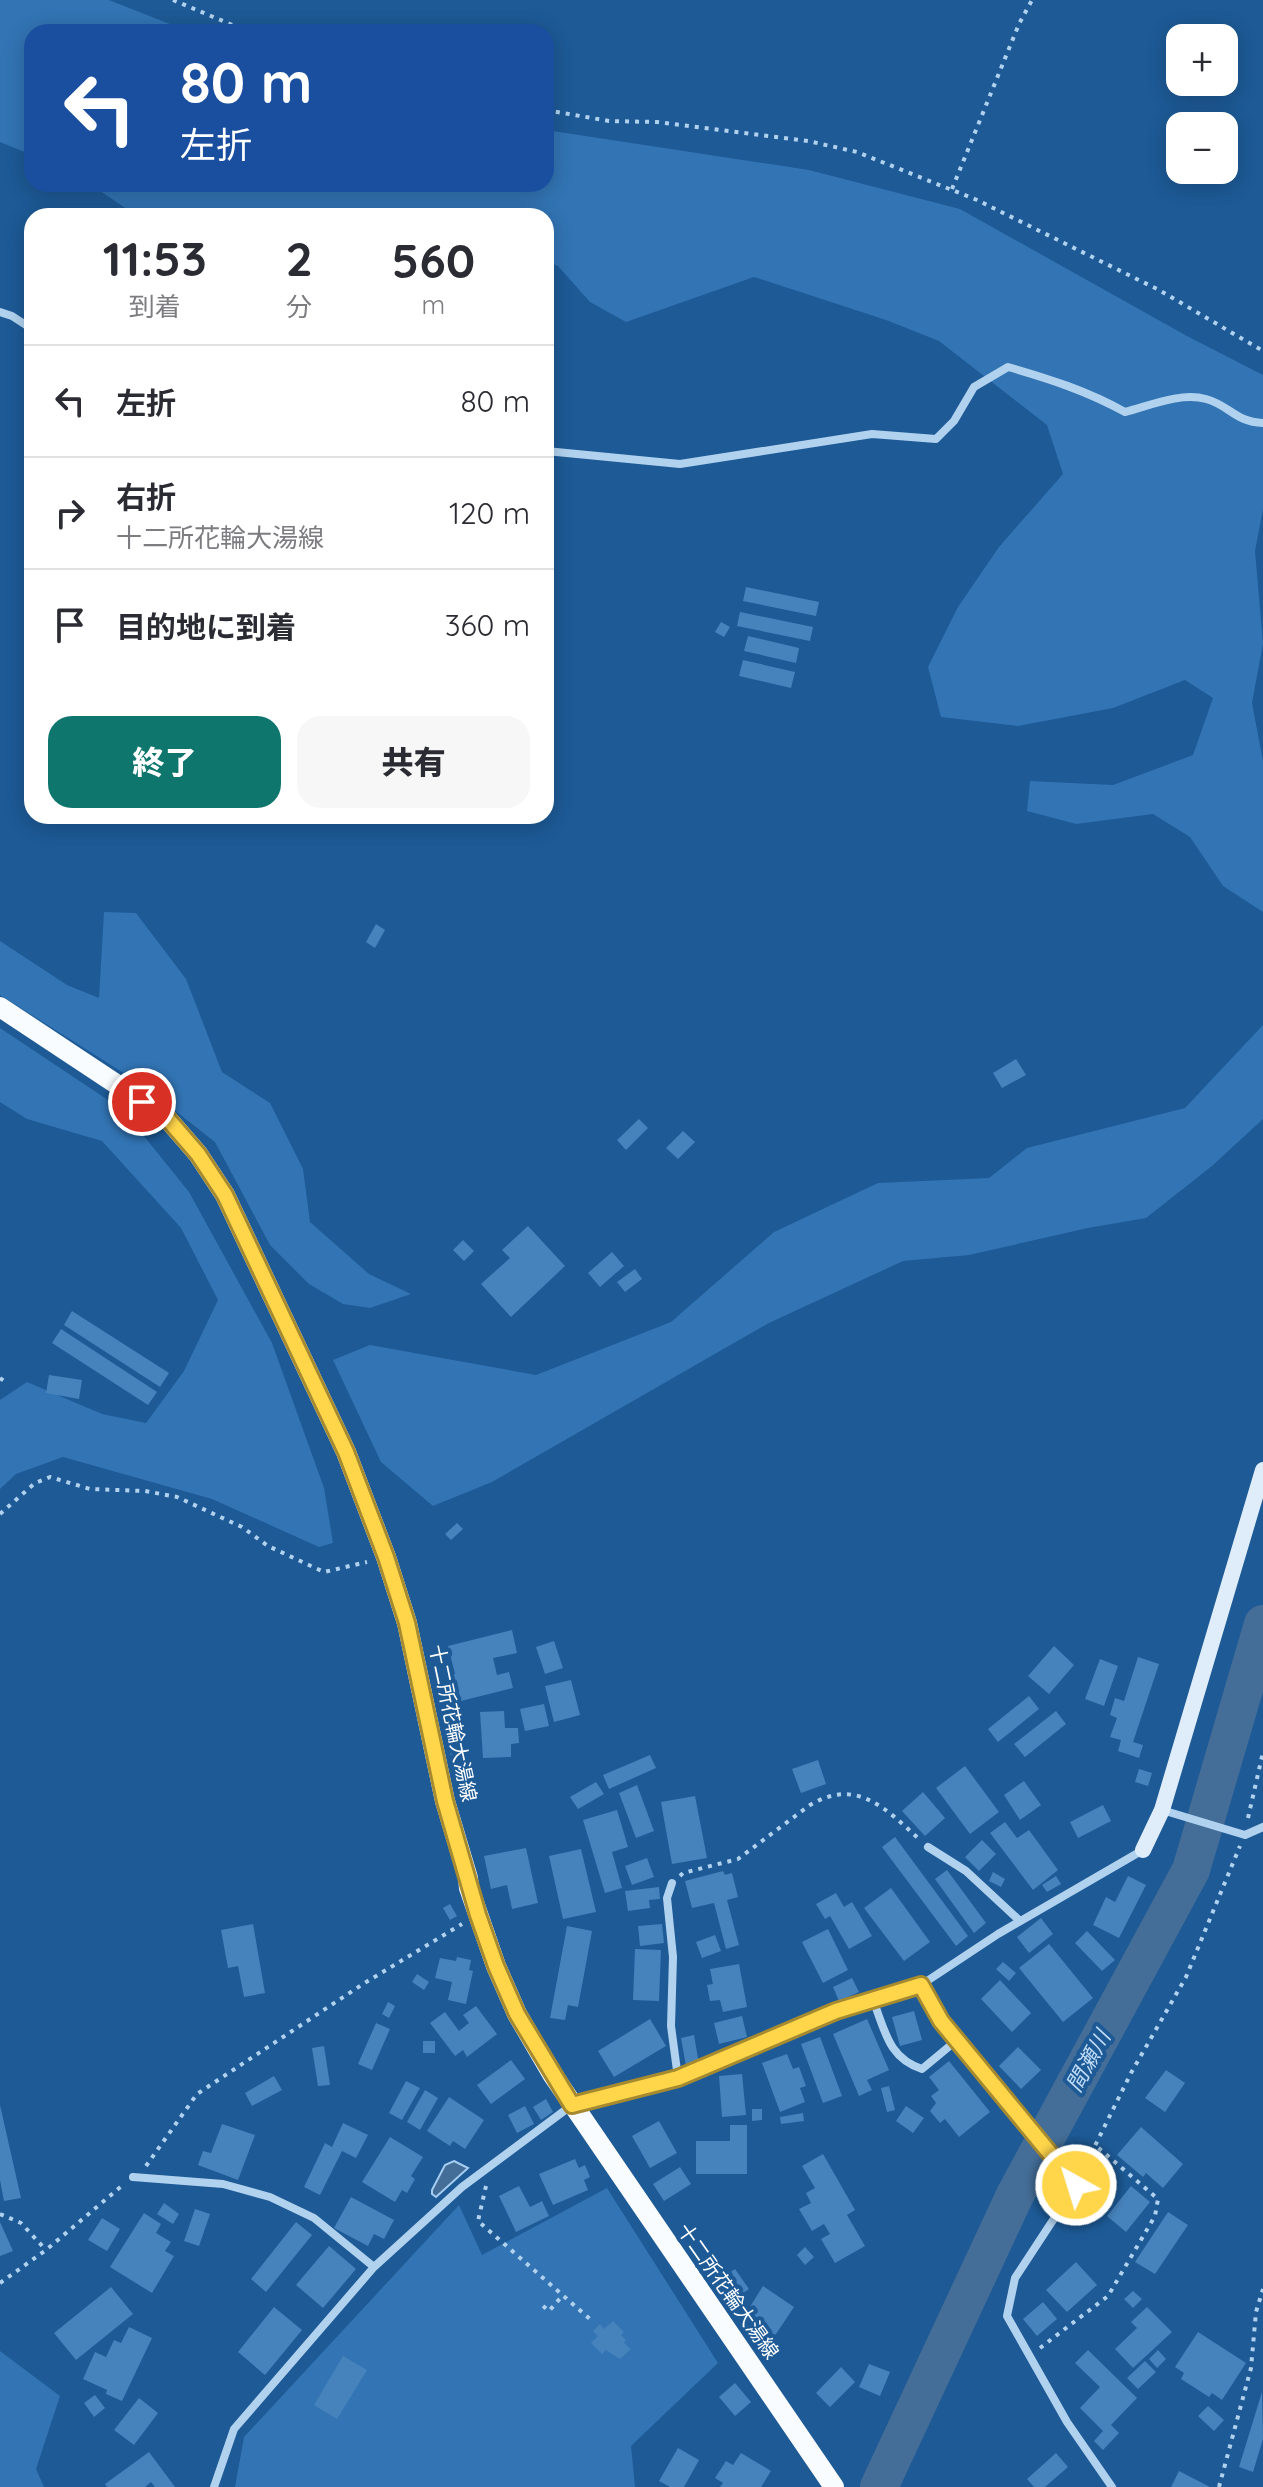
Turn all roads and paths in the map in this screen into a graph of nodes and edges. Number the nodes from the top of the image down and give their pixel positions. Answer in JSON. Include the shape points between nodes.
{"nodes":[{"id":1,"x":173,"y":0,"type":"edge"},
{"id":2,"x":1032,"y":0,"type":"edge"},
{"id":3,"x":230,"y":24,"type":"edge"},
{"id":4,"x":554,"y":111,"type":"edge"},
{"id":5,"x":952,"y":189,"type":"junction"},
{"id":6,"x":0,"y":312,"type":"edge"},
{"id":7,"x":24,"y":324,"type":"edge"},
{"id":8,"x":1263,"y":351,"type":"edge"},
{"id":9,"x":1263,"y":423,"type":"edge"},
{"id":10,"x":554,"y":452,"type":"edge"},
{"id":11,"x":0,"y":1007,"type":"edge"},
{"id":12,"x":0,"y":1378,"type":"edge"},
{"id":13,"x":8,"y":1384,"type":"dead end"},
{"id":14,"x":1263,"y":1470,"type":"edge"},
{"id":15,"x":0,"y":1514,"type":"edge"},
{"id":16,"x":386,"y":1557,"type":"junction"},
{"id":17,"x":1263,"y":1752,"type":"edge"},
{"id":18,"x":1170,"y":1812,"type":"junction"},
{"id":19,"x":1263,"y":1827,"type":"edge"},
{"id":20,"x":1245,"y":1835,"type":"junction"},
{"id":21,"x":928,"y":1847,"type":"joint"},
{"id":22,"x":1143,"y":1850,"type":"joint"},
{"id":23,"x":672,"y":1883,"type":"joint"},
{"id":24,"x":478,"y":1915,"type":"junction"},
{"id":25,"x":1020,"y":1921,"type":"junction"},
{"id":26,"x":921,"y":1985,"type":"junction"},
{"id":27,"x":873,"y":2000,"type":"junction"},
{"id":28,"x":957,"y":2040,"type":"junction"},
{"id":29,"x":678,"y":2078,"type":"junction"},
{"id":30,"x":572,"y":2105,"type":"junction"},
{"id":31,"x":1095,"y":2145,"type":"junction"},
{"id":32,"x":133,"y":2177,"type":"junction"},
{"id":33,"x":1076,"y":2185,"type":"junction"},
{"id":34,"x":484,"y":2201,"type":"dead end"},
{"id":35,"x":0,"y":2214,"type":"edge"},
{"id":36,"x":46,"y":2250,"type":"junction"},
{"id":37,"x":374,"y":2267,"type":"junction"},
{"id":38,"x":0,"y":2283,"type":"edge"},
{"id":39,"x":1263,"y":2289,"type":"edge"},
{"id":40,"x":563,"y":2295,"type":"junction"},
{"id":41,"x":543,"y":2306,"type":"dead end"},
{"id":42,"x":591,"y":2320,"type":"dead end"},
{"id":43,"x":1028,"y":2357,"type":"junction"},
{"id":44,"x":214,"y":2487,"type":"edge"},
{"id":45,"x":834,"y":2487,"type":"edge"},
{"id":46,"x":1112,"y":2487,"type":"edge"},
{"id":47,"x":1219,"y":2487,"type":"edge"}],
"edges":[{"from":1,"to":3,"type":"path"},
{"from":2,"to":5,"type":"path"},
{"from":4,"to":5,"type":"path","via":[[808,141],[857,152]]},
{"from":5,"to":8,"type":"path","via":[[1159,290]]},
{"from":6,"to":7,"type":"street"},
{"from":9,"to":10,"type":"street","via":[[1246,422],[1205,398],[1186,396],[1125,412],[1068,384],[1008,367],[974,387],[936,439],[872,434],[680,464]]},
{"from":11,"to":16,"type":"main road","name":"十二所花輪大湯線","via":[[166,1117],[198,1154],[225,1195],[346,1452]]},
{"from":12,"to":13,"type":"path"},
{"from":14,"to":18,"type":"street"},
{"from":15,"to":16,"type":"path","via":[[35,1483],[50,1477],[90,1489],[177,1497],[324,1572]]},
{"from":16,"to":24,"type":"main road","name":"十二所花輪大湯線"},
{"from":17,"to":20,"type":"path"},
{"from":18,"to":20,"type":"street"},
{"from":18,"to":22,"type":"street"},
{"from":19,"to":20,"type":"street"},
{"from":20,"to":31,"type":"path","via":[[1186,1977]]},
{"from":21,"to":23,"type":"path","via":[[865,1796],[839,1793],[810,1805],[738,1859],[683,1873]]},
{"from":21,"to":25,"type":"street","via":[[966,1871]]},
{"from":22,"to":25,"type":"street"},
{"from":23,"to":29,"type":"street","via":[[667,1898]]},
{"from":24,"to":30,"type":"main road","name":"十二所花輪大湯線","via":[[517,2014]]},
{"from":24,"to":32,"type":"path","via":[[197,2094]]},
{"from":25,"to":26,"type":"street"},
{"from":26,"to":27,"type":"street"},
{"from":26,"to":28,"type":"street"},
{"from":27,"to":28,"type":"street","via":[[894,2053],[908,2064],[922,2069]]},
{"from":27,"to":29,"type":"street"},
{"from":28,"to":33,"type":"street"},
{"from":29,"to":30,"type":"street"},
{"from":30,"to":37,"type":"street","via":[[462,2187]]},
{"from":30,"to":45,"type":"main road","name":"十二所花輪大湯線"},
{"from":31,"to":33,"type":"path"},
{"from":31,"to":43,"type":"path","via":[[1158,2199],[1155,2216],[1108,2296]]},
{"from":32,"to":36,"type":"path"},
{"from":32,"to":37,"type":"street","via":[[223,2184],[270,2197],[314,2218]]},
{"from":33,"to":43,"type":"street","via":[[1015,2278],[1007,2316]]},
{"from":34,"to":40,"type":"path","via":[[478,2221]]},
{"from":35,"to":36,"type":"path","via":[[21,2223]]},
{"from":36,"to":38,"type":"path"},
{"from":37,"to":44,"type":"street","via":[[234,2429]]},
{"from":39,"to":47,"type":"path","via":[[1251,2368]]},
{"from":40,"to":41,"type":"path","via":[[549,2311]]},
{"from":40,"to":42,"type":"path"},
{"from":43,"to":46,"type":"street"}]}
